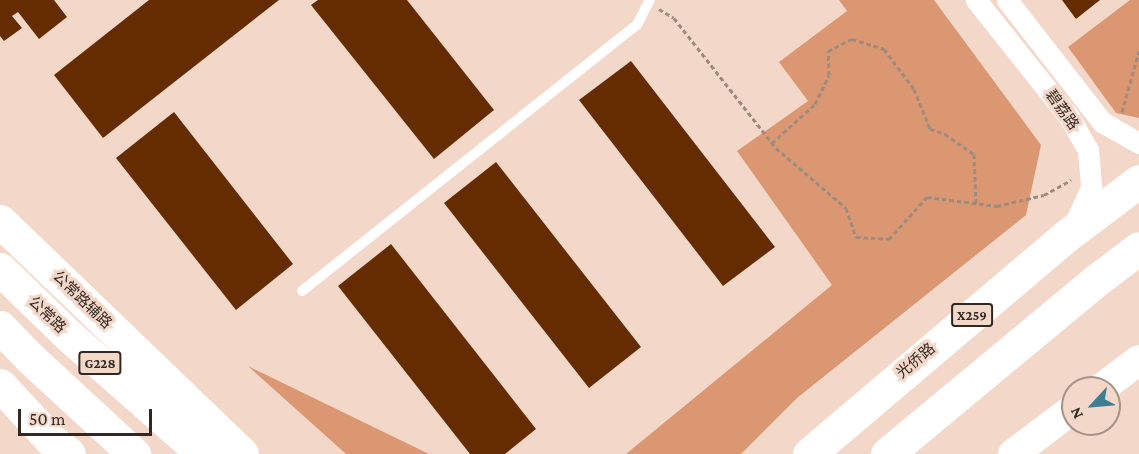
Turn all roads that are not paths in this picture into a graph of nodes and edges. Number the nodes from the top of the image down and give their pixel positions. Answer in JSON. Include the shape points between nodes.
{"nodes":[{"id":1,"x":976,"y":0,"type":"edge"},
{"id":2,"x":1007,"y":0,"type":"edge"},
{"id":3,"x":650,"y":2,"type":"edge"},
{"id":4,"x":1139,"y":143,"type":"edge"},
{"id":5,"x":1139,"y":181,"type":"edge"},
{"id":6,"x":0,"y":221,"type":"edge"},
{"id":7,"x":1066,"y":236,"type":"junction"},
{"id":8,"x":1139,"y":248,"type":"edge"},
{"id":9,"x":0,"y":270,"type":"edge"},
{"id":10,"x":1139,"y":271,"type":"edge"},
{"id":11,"x":1098,"y":279,"type":"junction"},
{"id":12,"x":302,"y":291,"type":"dead end"},
{"id":13,"x":0,"y":327,"type":"edge"},
{"id":14,"x":1137,"y":366,"type":"edge"},
{"id":15,"x":1121,"y":376,"type":"edge"},
{"id":16,"x":0,"y":385,"type":"edge"},
{"id":17,"x":1061,"y":418,"type":"edge"},
{"id":18,"x":69,"y":454,"type":"edge"},
{"id":19,"x":134,"y":454,"type":"edge"},
{"id":20,"x":203,"y":454,"type":"edge"},
{"id":21,"x":242,"y":454,"type":"edge"},
{"id":22,"x":809,"y":454,"type":"edge"},
{"id":23,"x":887,"y":454,"type":"edge"},
{"id":24,"x":1013,"y":454,"type":"edge"}],
"edges":[{"from":1,"to":7,"type":"street","name":"碧荔路","via":[[1069,117],[1088,150],[1091,188],[1081,214]]},
{"from":2,"to":4,"type":"street","name":"碧荔路","via":[[1102,122]]},
{"from":3,"to":12,"type":"lane","via":[[637,25]]},
{"from":5,"to":7,"type":"main road","name":"光侨路","number":"X259"},
{"from":6,"to":21,"type":"main road","name":"公常路辅路"},
{"from":7,"to":22,"type":"main road","name":"光侨路","number":"X259"},
{"from":8,"to":11,"type":"main road"},
{"from":9,"to":20,"type":"main road","name":"公常路","number":"G228"},
{"from":10,"to":11,"type":"street"},
{"from":11,"to":23,"type":"main road"},
{"from":13,"to":19,"type":"main road","number":"G228"},
{"from":14,"to":15,"type":"street"},
{"from":16,"to":18,"type":"main road"},
{"from":17,"to":24,"type":"street"}]}
